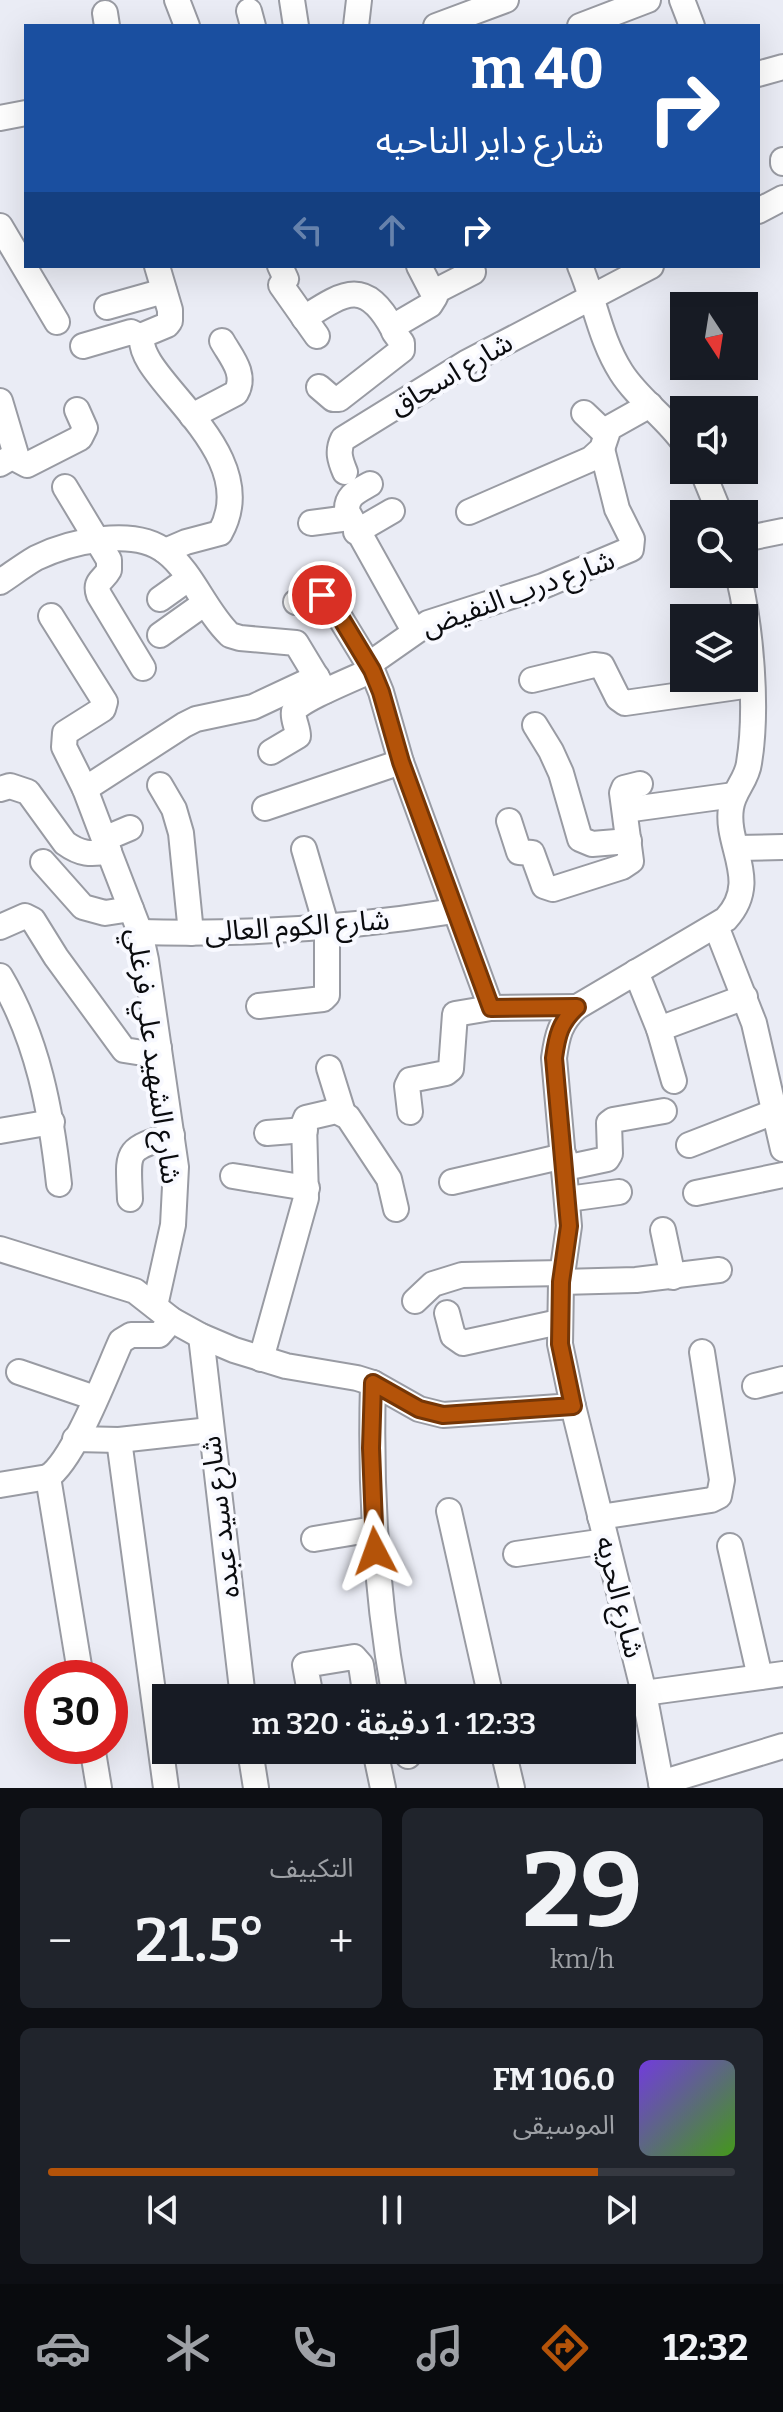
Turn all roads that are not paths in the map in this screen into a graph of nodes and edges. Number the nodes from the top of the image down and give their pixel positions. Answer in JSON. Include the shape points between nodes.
{"nodes":[{"id":1,"x":177,"y":0,"type":"edge"},
{"id":2,"x":292,"y":0,"type":"edge"},
{"id":3,"x":359,"y":0,"type":"edge"},
{"id":4,"x":506,"y":0,"type":"edge"},
{"id":5,"x":648,"y":0,"type":"edge"},
{"id":6,"x":682,"y":0,"type":"edge"},
{"id":7,"x":186,"y":24,"type":"edge"},
{"id":8,"x":296,"y":24,"type":"edge"},
{"id":9,"x":356,"y":24,"type":"edge"},
{"id":10,"x":441,"y":24,"type":"edge"},
{"id":11,"x":585,"y":24,"type":"edge"},
{"id":12,"x":691,"y":24,"type":"edge"},
{"id":13,"x":783,"y":67,"type":"edge"},
{"id":14,"x":760,"y":73,"type":"edge"},
{"id":15,"x":24,"y":113,"type":"edge"},
{"id":16,"x":0,"y":118,"type":"edge"},
{"id":17,"x":783,"y":198,"type":"edge"},
{"id":18,"x":760,"y":210,"type":"edge"},
{"id":19,"x":0,"y":226,"type":"edge"},
{"id":20,"x":24,"y":266,"type":"edge"},
{"id":21,"x":25,"y":268,"type":"edge"},
{"id":22,"x":158,"y":268,"type":"edge"},
{"id":23,"x":281,"y":268,"type":"edge"},
{"id":24,"x":420,"y":268,"type":"edge"},
{"id":25,"x":581,"y":268,"type":"edge"},
{"id":26,"x":647,"y":268,"type":"edge"},
{"id":27,"x":473,"y":272,"type":"dead end"},
{"id":28,"x":164,"y":291,"type":"junction"},
{"id":29,"x":434,"y":292,"type":"junction"},
{"id":30,"x":593,"y":296,"type":"junction"},
{"id":31,"x":107,"y":307,"type":"dead end"},
{"id":32,"x":57,"y":322,"type":"dead end"},
{"id":33,"x":393,"y":329,"type":"junction"},
{"id":34,"x":141,"y":337,"type":"junction"},
{"id":35,"x":222,"y":341,"type":"dead end"},
{"id":36,"x":83,"y":346,"type":"dead end"},
{"id":37,"x":319,"y":387,"type":"dead end"},
{"id":38,"x":0,"y":401,"type":"edge"},
{"id":39,"x":650,"y":405,"type":"junction"},
{"id":40,"x":77,"y":410,"type":"dead end"},
{"id":41,"x":584,"y":413,"type":"dead end"},
{"id":42,"x":192,"y":416,"type":"junction"},
{"id":43,"x":670,"y":427,"type":"edge"},
{"id":44,"x":604,"y":442,"type":"junction"},
{"id":45,"x":8,"y":461,"type":"edge"},
{"id":46,"x":345,"y":472,"type":"dead end"},
{"id":47,"x":370,"y":484,"type":"dead end"},
{"id":48,"x":65,"y":487,"type":"dead end"},
{"id":49,"x":392,"y":511,"type":"dead end"},
{"id":50,"x":469,"y":512,"type":"dead end"},
{"id":51,"x":311,"y":523,"type":"dead end"},
{"id":52,"x":353,"y":525,"type":"junction"},
{"id":53,"x":783,"y":531,"type":"edge"},
{"id":54,"x":758,"y":536,"type":"edge"},
{"id":55,"x":97,"y":540,"type":"junction"},
{"id":56,"x":165,"y":551,"type":"junction"},
{"id":57,"x":188,"y":579,"type":"junction"},
{"id":58,"x":0,"y":582,"type":"edge"},
{"id":59,"x":160,"y":599,"type":"dead end"},
{"id":60,"x":296,"y":602,"type":"dead end"},
{"id":61,"x":205,"y":603,"type":"junction"},
{"id":62,"x":51,"y":616,"type":"dead end"},
{"id":63,"x":414,"y":631,"type":"junction"},
{"id":64,"x":160,"y":635,"type":"dead end"},
{"id":65,"x":143,"y":668,"type":"dead end"},
{"id":66,"x":370,"y":668,"type":"junction"},
{"id":67,"x":532,"y":680,"type":"dead end"},
{"id":68,"x":321,"y":684,"type":"junction"},
{"id":69,"x":702,"y":692,"type":"edge"},
{"id":70,"x":751,"y":692,"type":"edge"},
{"id":71,"x":535,"y":725,"type":"dead end"},
{"id":72,"x":271,"y":752,"type":"dead end"},
{"id":73,"x":401,"y":762,"type":"junction"},
{"id":74,"x":640,"y":784,"type":"dead end"},
{"id":75,"x":160,"y":785,"type":"dead end"},
{"id":76,"x":0,"y":789,"type":"edge"},
{"id":77,"x":85,"y":789,"type":"junction"},
{"id":78,"x":734,"y":795,"type":"junction"},
{"id":79,"x":265,"y":808,"type":"dead end"},
{"id":80,"x":625,"y":810,"type":"junction"},
{"id":81,"x":509,"y":821,"type":"dead end"},
{"id":82,"x":130,"y":828,"type":"dead end"},
{"id":83,"x":629,"y":841,"type":"junction"},
{"id":84,"x":107,"y":845,"type":"junction"},
{"id":85,"x":783,"y":847,"type":"edge"},
{"id":86,"x":737,"y":848,"type":"junction"},
{"id":87,"x":304,"y":849,"type":"dead end"},
{"id":88,"x":43,"y":862,"type":"dead end"},
{"id":89,"x":454,"y":911,"type":"junction"},
{"id":90,"x":135,"y":920,"type":"junction"},
{"id":91,"x":716,"y":926,"type":"junction"},
{"id":92,"x":0,"y":927,"type":"edge"},
{"id":93,"x":327,"y":928,"type":"junction"},
{"id":94,"x":191,"y":933,"type":"junction"},
{"id":95,"x":636,"y":972,"type":"junction"},
{"id":96,"x":0,"y":976,"type":"edge"},
{"id":97,"x":745,"y":997,"type":"junction"},
{"id":98,"x":259,"y":1006,"type":"dead end"},
{"id":99,"x":577,"y":1007,"type":"junction"},
{"id":100,"x":491,"y":1008,"type":"junction"},
{"id":101,"x":659,"y":1029,"type":"junction"},
{"id":102,"x":159,"y":1048,"type":"junction"},
{"id":103,"x":329,"y":1068,"type":"dead end"},
{"id":104,"x":674,"y":1081,"type":"dead end"},
{"id":105,"x":664,"y":1111,"type":"dead end"},
{"id":106,"x":410,"y":1112,"type":"dead end"},
{"id":107,"x":774,"y":1112,"type":"junction"},
{"id":108,"x":343,"y":1113,"type":"junction"},
{"id":109,"x":52,"y":1122,"type":"junction"},
{"id":110,"x":305,"y":1130,"type":"junction"},
{"id":111,"x":0,"y":1131,"type":"edge"},
{"id":112,"x":267,"y":1133,"type":"dead end"},
{"id":113,"x":172,"y":1135,"type":"junction"},
{"id":114,"x":689,"y":1145,"type":"dead end"},
{"id":115,"x":783,"y":1149,"type":"edge"},
{"id":116,"x":565,"y":1162,"type":"junction"},
{"id":117,"x":783,"y":1175,"type":"edge"},
{"id":118,"x":233,"y":1176,"type":"dead end"},
{"id":119,"x":452,"y":1182,"type":"dead end"},
{"id":120,"x":59,"y":1184,"type":"dead end"},
{"id":121,"x":307,"y":1188,"type":"junction"},
{"id":122,"x":619,"y":1192,"type":"dead end"},
{"id":123,"x":696,"y":1193,"type":"dead end"},
{"id":124,"x":130,"y":1199,"type":"dead end"},
{"id":125,"x":568,"y":1199,"type":"junction"},
{"id":126,"x":396,"y":1209,"type":"dead end"},
{"id":127,"x":663,"y":1230,"type":"dead end"},
{"id":128,"x":0,"y":1249,"type":"edge"},
{"id":129,"x":719,"y":1270,"type":"dead end"},
{"id":130,"x":673,"y":1277,"type":"junction"},
{"id":131,"x":562,"y":1278,"type":"junction"},
{"id":132,"x":415,"y":1301,"type":"dead end"},
{"id":133,"x":164,"y":1313,"type":"junction"},
{"id":134,"x":447,"y":1313,"type":"dead end"},
{"id":135,"x":559,"y":1322,"type":"junction"},
{"id":136,"x":201,"y":1336,"type":"junction"},
{"id":137,"x":702,"y":1352,"type":"dead end"},
{"id":138,"x":261,"y":1359,"type":"junction"},
{"id":139,"x":19,"y":1372,"type":"dead end"},
{"id":140,"x":783,"y":1379,"type":"edge"},
{"id":141,"x":373,"y":1383,"type":"junction"},
{"id":142,"x":755,"y":1386,"type":"dead end"},
{"id":143,"x":95,"y":1398,"type":"junction"},
{"id":144,"x":573,"y":1406,"type":"junction"},
{"id":145,"x":210,"y":1430,"type":"junction"},
{"id":146,"x":75,"y":1439,"type":"junction"},
{"id":147,"x":119,"y":1440,"type":"junction"},
{"id":148,"x":48,"y":1477,"type":"junction"},
{"id":149,"x":0,"y":1485,"type":"edge"},
{"id":150,"x":449,"y":1511,"type":"dead end"},
{"id":151,"x":374,"y":1529,"type":"junction"},
{"id":152,"x":603,"y":1529,"type":"junction"},
{"id":153,"x":314,"y":1539,"type":"dead end"},
{"id":154,"x":730,"y":1546,"type":"dead end"},
{"id":155,"x":516,"y":1554,"type":"dead end"},
{"id":156,"x":78,"y":1660,"type":"edge"},
{"id":157,"x":772,"y":1676,"type":"edge"},
{"id":158,"x":241,"y":1684,"type":"edge"},
{"id":159,"x":308,"y":1684,"type":"edge"},
{"id":160,"x":364,"y":1684,"type":"edge"},
{"id":161,"x":393,"y":1684,"type":"edge"},
{"id":162,"x":488,"y":1684,"type":"edge"},
{"id":163,"x":644,"y":1693,"type":"junction"},
{"id":164,"x":783,"y":1746,"type":"edge"},
{"id":165,"x":95,"y":1764,"type":"edge"},
{"id":166,"x":252,"y":1764,"type":"edge"},
{"id":167,"x":378,"y":1764,"type":"edge"},
{"id":168,"x":506,"y":1764,"type":"edge"},
{"id":169,"x":662,"y":1786,"type":"edge"},
{"id":170,"x":99,"y":1788,"type":"edge"},
{"id":171,"x":166,"y":1788,"type":"edge"},
{"id":172,"x":256,"y":1788,"type":"edge"},
{"id":173,"x":383,"y":1788,"type":"edge"},
{"id":174,"x":512,"y":1788,"type":"edge"}],
"edges":[{"from":1,"to":7,"type":"street"},
{"from":2,"to":8,"type":"street"},
{"from":3,"to":9,"type":"street"},
{"from":4,"to":10,"type":"street"},
{"from":5,"to":11,"type":"street"},
{"from":6,"to":12,"type":"street"},
{"from":13,"to":14,"type":"street"},
{"from":15,"to":16,"type":"street"},
{"from":17,"to":18,"type":"street"},
{"from":19,"to":20,"type":"street"},
{"from":21,"to":32,"type":"street"},
{"from":22,"to":28,"type":"street"},
{"from":23,"to":33,"type":"street","via":[[286,279],[281,285],[310,327],[336,298],[347,294],[382,308]]},
{"from":24,"to":29,"type":"street"},
{"from":25,"to":30,"type":"street"},
{"from":26,"to":30,"type":"street"},
{"from":27,"to":29,"type":"street"},
{"from":28,"to":31,"type":"street"},
{"from":28,"to":34,"type":"street","via":[[170,321]]},
{"from":29,"to":33,"type":"street","via":[[430,305]]},
{"from":30,"to":39,"type":"street","via":[[609,350]]},
{"from":30,"to":46,"type":"street","name":"شارع اسحاق","via":[[466,363],[343,439],[339,446]]},
{"from":33,"to":37,"type":"street","via":[[402,350],[347,396],[333,399]]},
{"from":34,"to":36,"type":"street","via":[[131,332]]},
{"from":34,"to":42,"type":"street","via":[[149,360]]},
{"from":35,"to":42,"type":"street","via":[[240,373],[239,387]]},
{"from":38,"to":45,"type":"street"},
{"from":39,"to":43,"type":"street"},
{"from":39,"to":44,"type":"street","via":[[609,428]]},
{"from":40,"to":45,"type":"street","via":[[85,428],[80,438],[27,465]]},
{"from":41,"to":44,"type":"street"},
{"from":42,"to":56,"type":"street","via":[[224,464],[229,507],[220,533]]},
{"from":44,"to":50,"type":"street","via":[[591,459]]},
{"from":44,"to":63,"type":"street","name":"شارع درب النفيض","via":[[631,549]]},
{"from":47,"to":52,"type":"street","via":[[346,503]]},
{"from":48,"to":55,"type":"street"},
{"from":49,"to":52,"type":"street"},
{"from":51,"to":52,"type":"street"},
{"from":52,"to":63,"type":"street"},
{"from":53,"to":54,"type":"street"},
{"from":55,"to":56,"type":"street","via":[[126,539]]},
{"from":55,"to":58,"type":"street","via":[[34,559]]},
{"from":55,"to":65,"type":"street","via":[[110,565],[96,587]]},
{"from":56,"to":57,"type":"street"},
{"from":57,"to":59,"type":"street"},
{"from":57,"to":61,"type":"street"},
{"from":60,"to":66,"type":"street","via":[[328,598]]},
{"from":61,"to":64,"type":"street"},
{"from":61,"to":68,"type":"street","via":[[230,635],[296,643]]},
{"from":62,"to":77,"type":"street","name":"شارع الشهيد علي فرغلي","via":[[105,702],[103,709],[63,738]]},
{"from":63,"to":66,"type":"street","name":"شارع درب النفيض"},
{"from":66,"to":68,"type":"street","name":"شارع درب النفيض"},
{"from":66,"to":73,"type":"street"},
{"from":67,"to":69,"type":"street","via":[[594,665],[602,666],[625,703]]},
{"from":68,"to":72,"type":"street","via":[[294,710],[298,736]]},
{"from":68,"to":77,"type":"street","via":[[196,719]]},
{"from":70,"to":78,"type":"street","via":[[749,767]]},
{"from":71,"to":83,"type":"street","via":[[561,773],[580,839],[592,844]]},
{"from":73,"to":79,"type":"street"},
{"from":73,"to":89,"type":"street"},
{"from":74,"to":80,"type":"street","via":[[622,789]]},
{"from":75,"to":94,"type":"street","via":[[180,826]]},
{"from":76,"to":84,"type":"street","via":[[10,786],[28,792],[74,849],[93,855]]},
{"from":77,"to":84,"type":"street","name":"شارع الشهيد علي فرغلي"},
{"from":78,"to":80,"type":"street"},
{"from":78,"to":86,"type":"street","via":[[730,809]]},
{"from":80,"to":83,"type":"street"},
{"from":81,"to":83,"type":"street","via":[[519,852],[532,853],[544,886],[550,889],[627,864],[632,856]]},
{"from":82,"to":84,"type":"street"},
{"from":84,"to":90,"type":"street","name":"شارع الشهيد علي فرغلي"},
{"from":85,"to":86,"type":"street"},
{"from":86,"to":91,"type":"street","via":[[741,891],[733,911]]},
{"from":87,"to":93,"type":"street"},
{"from":88,"to":90,"type":"street","name":"شارع الكوم العالى","via":[[83,907]]},
{"from":89,"to":93,"type":"street","name":"شارع الكوم العالى"},
{"from":89,"to":100,"type":"street"},
{"from":90,"to":94,"type":"street","name":"شارع الكوم العالى"},
{"from":90,"to":102,"type":"street","name":"شارع الشهيد علي فرغلي"},
{"from":91,"to":95,"type":"street"},
{"from":91,"to":97,"type":"street"},
{"from":92,"to":102,"type":"street","via":[[25,916],[33,920],[124,1050],[133,1054]]},
{"from":93,"to":94,"type":"street","name":"شارع الكوم العالى"},
{"from":93,"to":98,"type":"street","via":[[328,988],[323,999]]},
{"from":95,"to":99,"type":"street"},
{"from":95,"to":101,"type":"street"},
{"from":96,"to":109,"type":"street","via":[[26,1028]]},
{"from":97,"to":101,"type":"street"},
{"from":97,"to":107,"type":"street"},
{"from":99,"to":100,"type":"street"},
{"from":99,"to":116,"type":"street","name":"شارع الحريه","via":[[564,1019],[554,1058]]},
{"from":100,"to":106,"type":"street","via":[[455,1014],[451,1069],[410,1080]]},
{"from":101,"to":104,"type":"street"},
{"from":102,"to":113,"type":"street","name":"شارع الشهيد علي فرغلي"},
{"from":103,"to":108,"type":"street"},
{"from":105,"to":116,"type":"street","via":[[609,1123],[607,1159]]},
{"from":107,"to":114,"type":"street"},
{"from":107,"to":115,"type":"street"},
{"from":108,"to":110,"type":"street","via":[[306,1118]]},
{"from":108,"to":126,"type":"street","via":[[389,1179]]},
{"from":109,"to":111,"type":"street"},
{"from":109,"to":120,"type":"street"},
{"from":110,"to":112,"type":"street"},
{"from":110,"to":121,"type":"street"},
{"from":113,"to":124,"type":"street","via":[[133,1151]]},
{"from":113,"to":133,"type":"street","name":"شارع الشهيد علي فرغلي","via":[[175,1199]]},
{"from":116,"to":119,"type":"street"},
{"from":116,"to":125,"type":"street","name":"شارع الحريه"},
{"from":117,"to":123,"type":"street"},
{"from":118,"to":121,"type":"street"},
{"from":121,"to":138,"type":"street"},
{"from":122,"to":125,"type":"street"},
{"from":125,"to":131,"type":"street","name":"شارع الحريه"},
{"from":127,"to":130,"type":"street"},
{"from":128,"to":133,"type":"street","via":[[135,1291]]},
{"from":129,"to":130,"type":"street"},
{"from":130,"to":131,"type":"street"},
{"from":131,"to":132,"type":"street","via":[[462,1275],[433,1284]]},
{"from":131,"to":135,"type":"street","name":"شارع الحريه"},
{"from":133,"to":136,"type":"street"},
{"from":133,"to":143,"type":"street","via":[[159,1335],[131,1335],[121,1341]]},
{"from":134,"to":135,"type":"street","via":[[453,1336],[463,1343]]},
{"from":135,"to":144,"type":"street","name":"شارع الحريه"},
{"from":136,"to":138,"type":"street"},
{"from":136,"to":145,"type":"street","name":"شارع سيد عبده"},
{"from":137,"to":152,"type":"street","via":[[722,1480],[719,1496]]},
{"from":138,"to":141,"type":"street"},
{"from":139,"to":143,"type":"street"},
{"from":140,"to":142,"type":"street"},
{"from":141,"to":144,"type":"street","via":[[419,1409],[443,1415]]},
{"from":141,"to":151,"type":"street"},
{"from":143,"to":146,"type":"street"},
{"from":144,"to":152,"type":"street","name":"شارع الحريه"},
{"from":145,"to":147,"type":"street"},
{"from":145,"to":158,"type":"street","name":"شارع سيد عبده"},
{"from":146,"to":147,"type":"street"},
{"from":146,"to":148,"type":"street"},
{"from":147,"to":171,"type":"street"},
{"from":148,"to":149,"type":"street"},
{"from":148,"to":156,"type":"street"},
{"from":150,"to":162,"type":"street"},
{"from":151,"to":153,"type":"street"},
{"from":151,"to":161,"type":"street"},
{"from":152,"to":155,"type":"street"},
{"from":152,"to":163,"type":"street","name":"شارع الحريه"},
{"from":154,"to":157,"type":"street"},
{"from":157,"to":163,"type":"street"},
{"from":159,"to":160,"type":"street","via":[[305,1665],[354,1657]]},
{"from":163,"to":169,"type":"street","name":"شارع الحريه"},
{"from":164,"to":169,"type":"street"},
{"from":165,"to":170,"type":"street"},
{"from":166,"to":172,"type":"street"},
{"from":167,"to":173,"type":"street"},
{"from":168,"to":174,"type":"street"}]}
